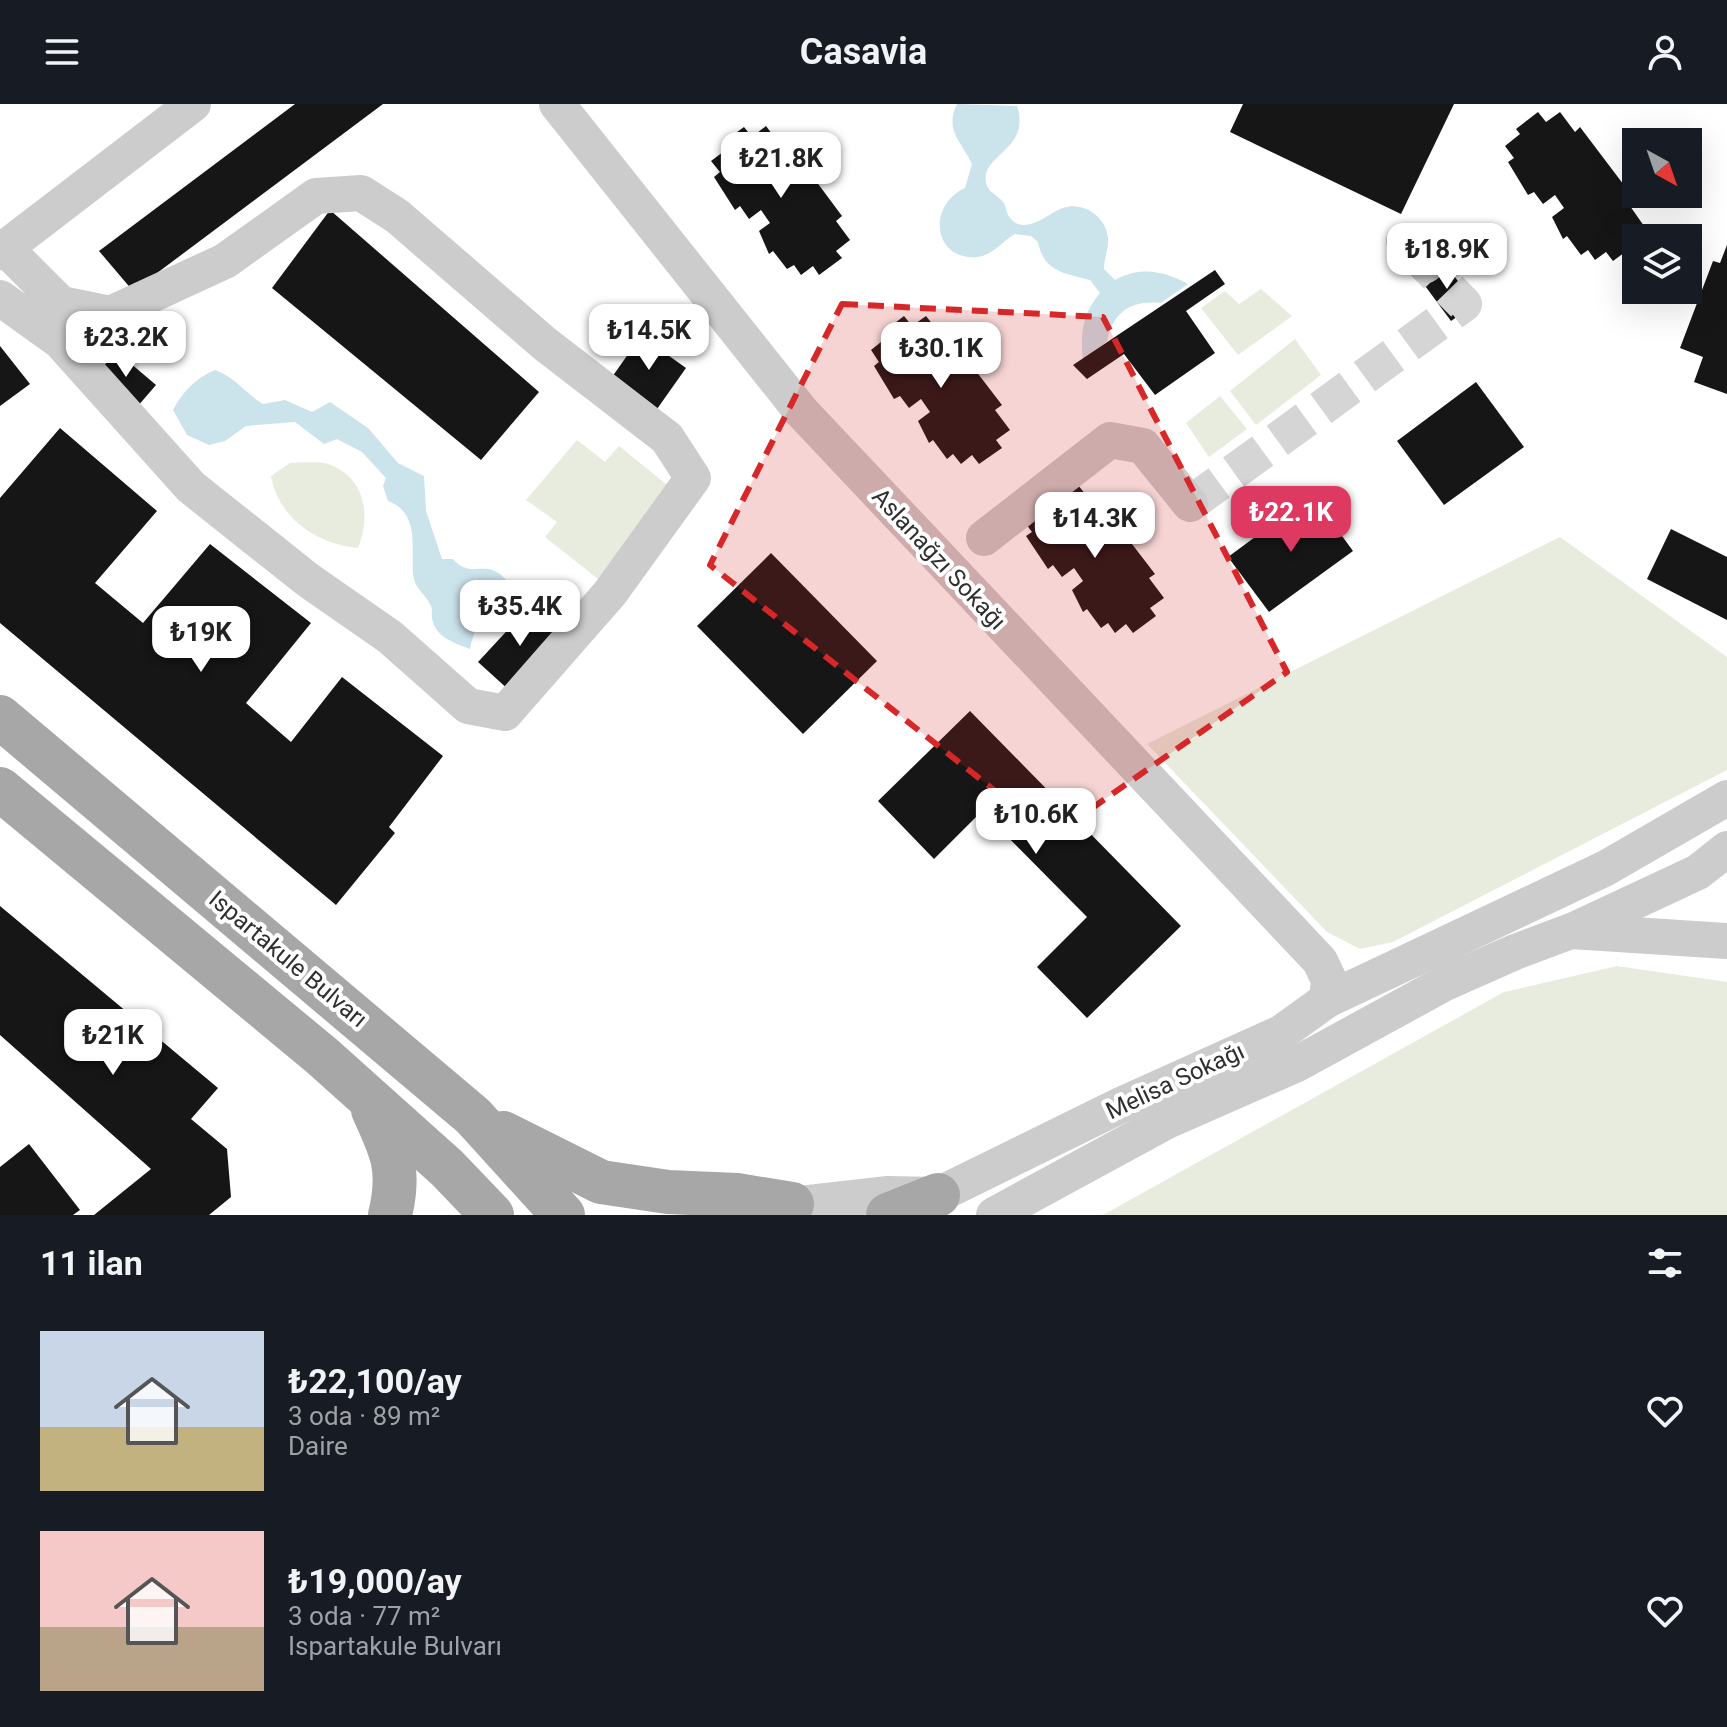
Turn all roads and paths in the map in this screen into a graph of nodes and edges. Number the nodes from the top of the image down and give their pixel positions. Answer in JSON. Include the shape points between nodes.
{"nodes":[{"id":1,"x":193,"y":104,"type":"edge"},
{"id":2,"x":557,"y":104,"type":"edge"},
{"id":3,"x":3,"y":250,"type":"edge"},
{"id":4,"x":0,"y":298,"type":"edge"},
{"id":5,"x":1190,"y":504,"type":"dead end"},
{"id":6,"x":984,"y":538,"type":"dead end"},
{"id":7,"x":0,"y":717,"type":"edge"},
{"id":8,"x":0,"y":789,"type":"edge"},
{"id":9,"x":1727,"y":798,"type":"edge"},
{"id":10,"x":1727,"y":849,"type":"edge"},
{"id":11,"x":1606,"y":868,"type":"junction"},
{"id":12,"x":1713,"y":878,"type":"edge"},
{"id":13,"x":1571,"y":931,"type":"junction"},
{"id":14,"x":1727,"y":941,"type":"edge"},
{"id":15,"x":1327,"y":1000,"type":"junction"},
{"id":16,"x":365,"y":1094,"type":"junction"},
{"id":17,"x":473,"y":1116,"type":"junction"},
{"id":18,"x":938,"y":1195,"type":"junction"},
{"id":19,"x":792,"y":1204,"type":"junction"},
{"id":20,"x":390,"y":1215,"type":"edge"},
{"id":21,"x":492,"y":1215,"type":"edge"},
{"id":22,"x":563,"y":1215,"type":"edge"},
{"id":23,"x":720,"y":1215,"type":"edge"},
{"id":24,"x":888,"y":1215,"type":"edge"},
{"id":25,"x":994,"y":1215,"type":"edge"}],
"edges":[{"from":1,"to":3,"type":"street"},
{"from":2,"to":15,"type":"street","name":"Aslanağzı Sokağı","via":[[801,411],[1320,961],[1329,980]]},
{"from":3,"to":4,"type":"street","via":[[61,304],[110,314],[225,261],[316,196],[361,193],[397,216],[545,344],[667,438],[693,478],[610,593],[505,713],[468,706],[390,637],[191,487],[60,341]]},
{"from":5,"to":6,"type":"street","via":[[1143,446],[1110,440]]},
{"from":7,"to":17,"type":"main road","name":"Ispartakule Bulvarı"},
{"from":8,"to":16,"type":"main road"},
{"from":9,"to":11,"type":"street","name":"Melisa Sokağı"},
{"from":10,"to":12,"type":"street"},
{"from":11,"to":12,"type":"street","via":[[1671,866]]},
{"from":11,"to":15,"type":"street","name":"Melisa Sokağı"},
{"from":12,"to":13,"type":"street"},
{"from":13,"to":14,"type":"street","name":"Melisa Sokağı"},
{"from":13,"to":25,"type":"street","name":"Melisa Sokağı","via":[[1445,983],[1297,1064],[1167,1121]]},
{"from":15,"to":18,"type":"street","name":"Melisa Sokağı","via":[[1281,1033]]},
{"from":16,"to":20,"type":"main road","via":[[396,1161]]},
{"from":16,"to":21,"type":"main road"},
{"from":17,"to":19,"type":"main road","via":[[601,1182]]},
{"from":17,"to":22,"type":"main road","name":"Ispartakule Bulvarı"},
{"from":18,"to":19,"type":"street","name":"Melisa Sokağı","via":[[888,1194]]},
{"from":18,"to":24,"type":"main road"},
{"from":19,"to":23,"type":"street","name":"Melisa Sokağı"}]}
